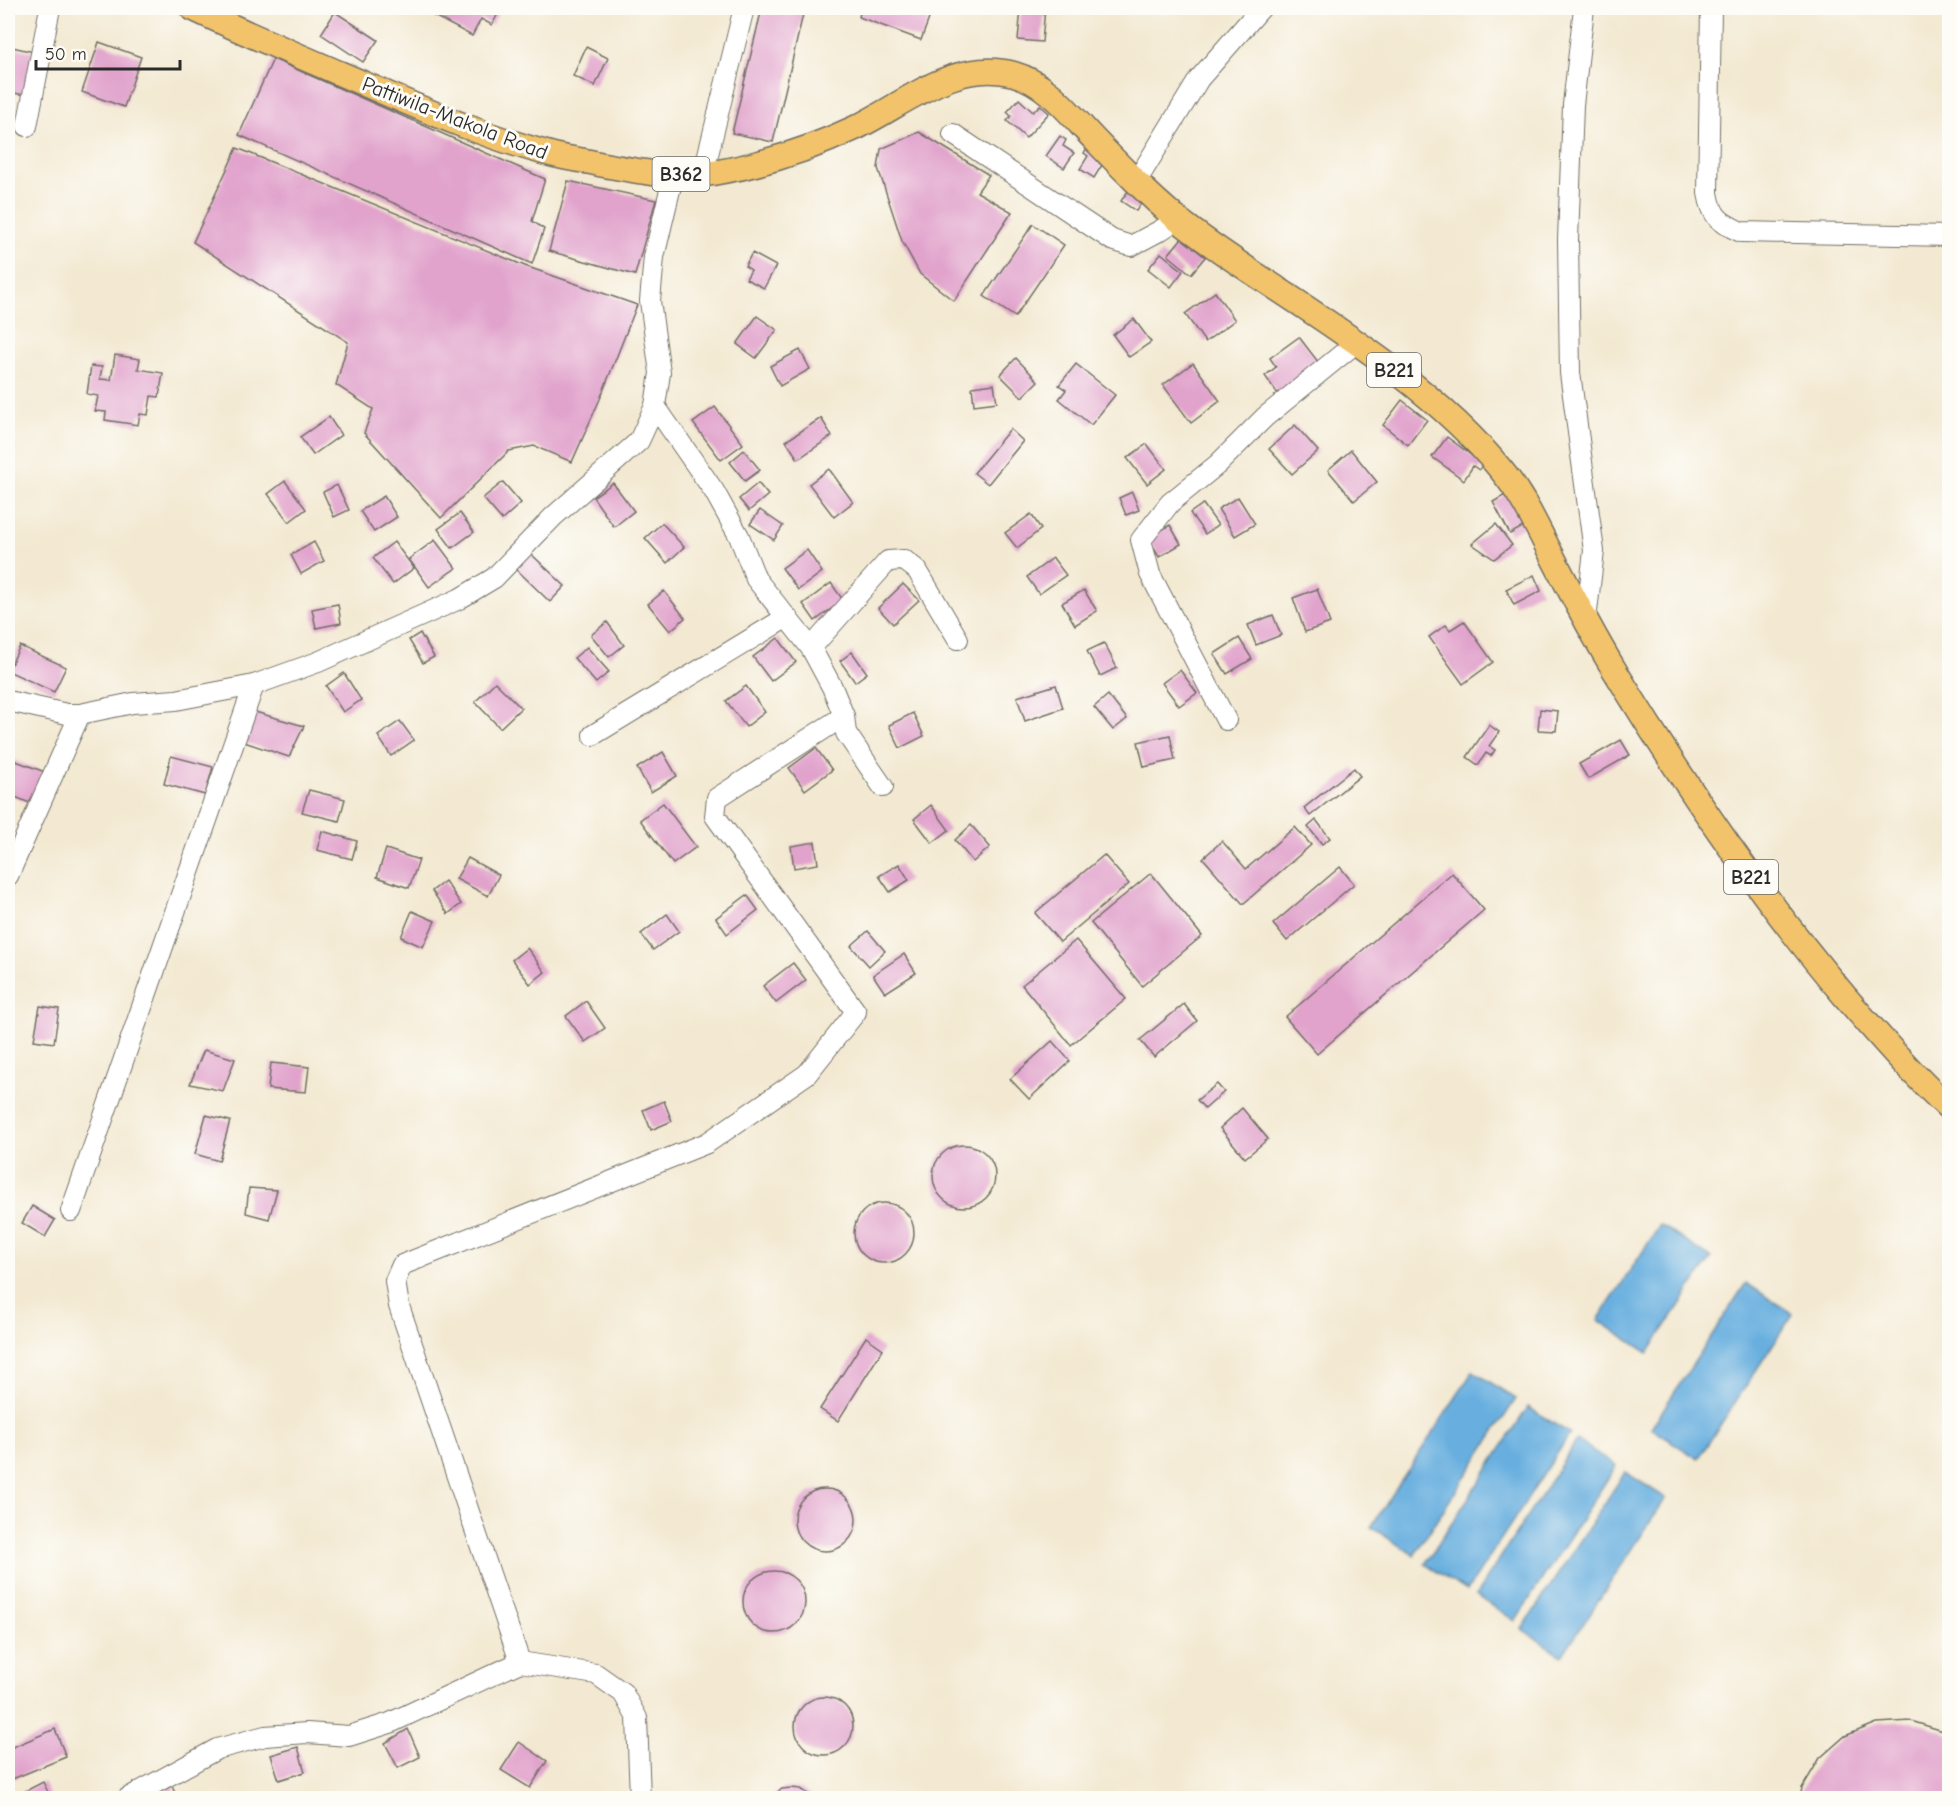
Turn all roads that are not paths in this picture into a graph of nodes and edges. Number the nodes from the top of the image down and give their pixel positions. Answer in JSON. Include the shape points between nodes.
{"nodes":[{"id":1,"x":50,"y":8,"type":"edge"},
{"id":2,"x":744,"y":8,"type":"edge"},
{"id":3,"x":1261,"y":8,"type":"edge"},
{"id":4,"x":1584,"y":8,"type":"edge"},
{"id":5,"x":1711,"y":8,"type":"edge"},
{"id":6,"x":207,"y":11,"type":"edge"},
{"id":7,"x":27,"y":126,"type":"dead end"},
{"id":8,"x":953,"y":134,"type":"dead end"},
{"id":9,"x":674,"y":173,"type":"junction"},
{"id":10,"x":704,"y":175,"type":"junction"},
{"id":11,"x":1136,"y":182,"type":"junction"},
{"id":12,"x":1177,"y":219,"type":"junction"},
{"id":13,"x":1950,"y":236,"type":"edge"},
{"id":14,"x":1357,"y":342,"type":"junction"},
{"id":15,"x":655,"y":406,"type":"junction"},
{"id":16,"x":787,"y":617,"type":"junction"},
{"id":17,"x":1586,"y":620,"type":"junction"},
{"id":18,"x":958,"y":639,"type":"dead end"},
{"id":19,"x":811,"y":648,"type":"junction"},
{"id":20,"x":254,"y":685,"type":"junction"},
{"id":21,"x":8,"y":701,"type":"edge"},
{"id":22,"x":80,"y":714,"type":"junction"},
{"id":23,"x":844,"y":717,"type":"junction"},
{"id":24,"x":1226,"y":720,"type":"dead end"},
{"id":25,"x":593,"y":735,"type":"dead end"},
{"id":26,"x":883,"y":786,"type":"dead end"},
{"id":27,"x":8,"y":876,"type":"edge"},
{"id":28,"x":1950,"y":1109,"type":"edge"},
{"id":29,"x":71,"y":1210,"type":"dead end"},
{"id":30,"x":520,"y":1662,"type":"junction"},
{"id":31,"x":128,"y":1798,"type":"edge"},
{"id":32,"x":640,"y":1798,"type":"edge"}],
"edges":[{"from":1,"to":7,"type":"street"},
{"from":2,"to":10,"type":"street"},
{"from":3,"to":11,"type":"street","via":[[1199,79]]},
{"from":4,"to":17,"type":"street","via":[[1574,105],[1568,240],[1570,373],[1594,551]]},
{"from":5,"to":13,"type":"street","via":[[1707,193],[1711,210],[1722,224],[1741,232]]},
{"from":6,"to":9,"type":"main road","name":"Pattiwila-Makola Road","number":"B362","via":[[418,107],[518,144],[636,172]]},
{"from":8,"to":12,"type":"street","via":[[1112,240],[1131,246]]},
{"from":9,"to":10,"type":"main road","name":"Pattiwila-Makola Road","number":"B362"},
{"from":9,"to":15,"type":"street","via":[[654,257],[650,301],[660,373]]},
{"from":10,"to":11,"type":"main road","name":"Pattiwila-Makola Road","number":"B362","via":[[743,168],[817,144],[859,126],[933,84],[991,70],[1032,81],[1049,94]]},
{"from":11,"to":12,"type":"main road","number":"B221"},
{"from":12,"to":14,"type":"main road","number":"B221"},
{"from":14,"to":17,"type":"main road","number":"B221","via":[[1468,433],[1504,474],[1527,508]]},
{"from":14,"to":24,"type":"street","via":[[1265,417],[1218,464],[1170,503],[1141,540],[1150,574]]},
{"from":15,"to":16,"type":"street","via":[[714,491],[739,536],[756,579]]},
{"from":15,"to":20,"type":"street","via":[[639,441],[553,517],[494,578],[459,599],[327,658]]},
{"from":16,"to":19,"type":"street"},
{"from":16,"to":25,"type":"street"},
{"from":17,"to":28,"type":"main road","number":"B221","via":[[1665,749],[1757,885],[1870,1026]]},
{"from":18,"to":19,"type":"street","via":[[917,570],[904,560],[888,561]]},
{"from":19,"to":23,"type":"street"},
{"from":20,"to":22,"type":"street"},
{"from":20,"to":29,"type":"street"},
{"from":21,"to":22,"type":"street"},
{"from":22,"to":27,"type":"street"},
{"from":23,"to":26,"type":"street","via":[[846,733]]},
{"from":23,"to":30,"type":"street","via":[[717,798],[716,816],[856,1012],[807,1074],[707,1143],[402,1265],[395,1281],[399,1306]]},
{"from":30,"to":31,"type":"street","via":[[390,1723],[349,1737],[307,1733],[265,1736],[217,1749]]},
{"from":30,"to":32,"type":"street","via":[[596,1674],[623,1693],[637,1718]]}]}
